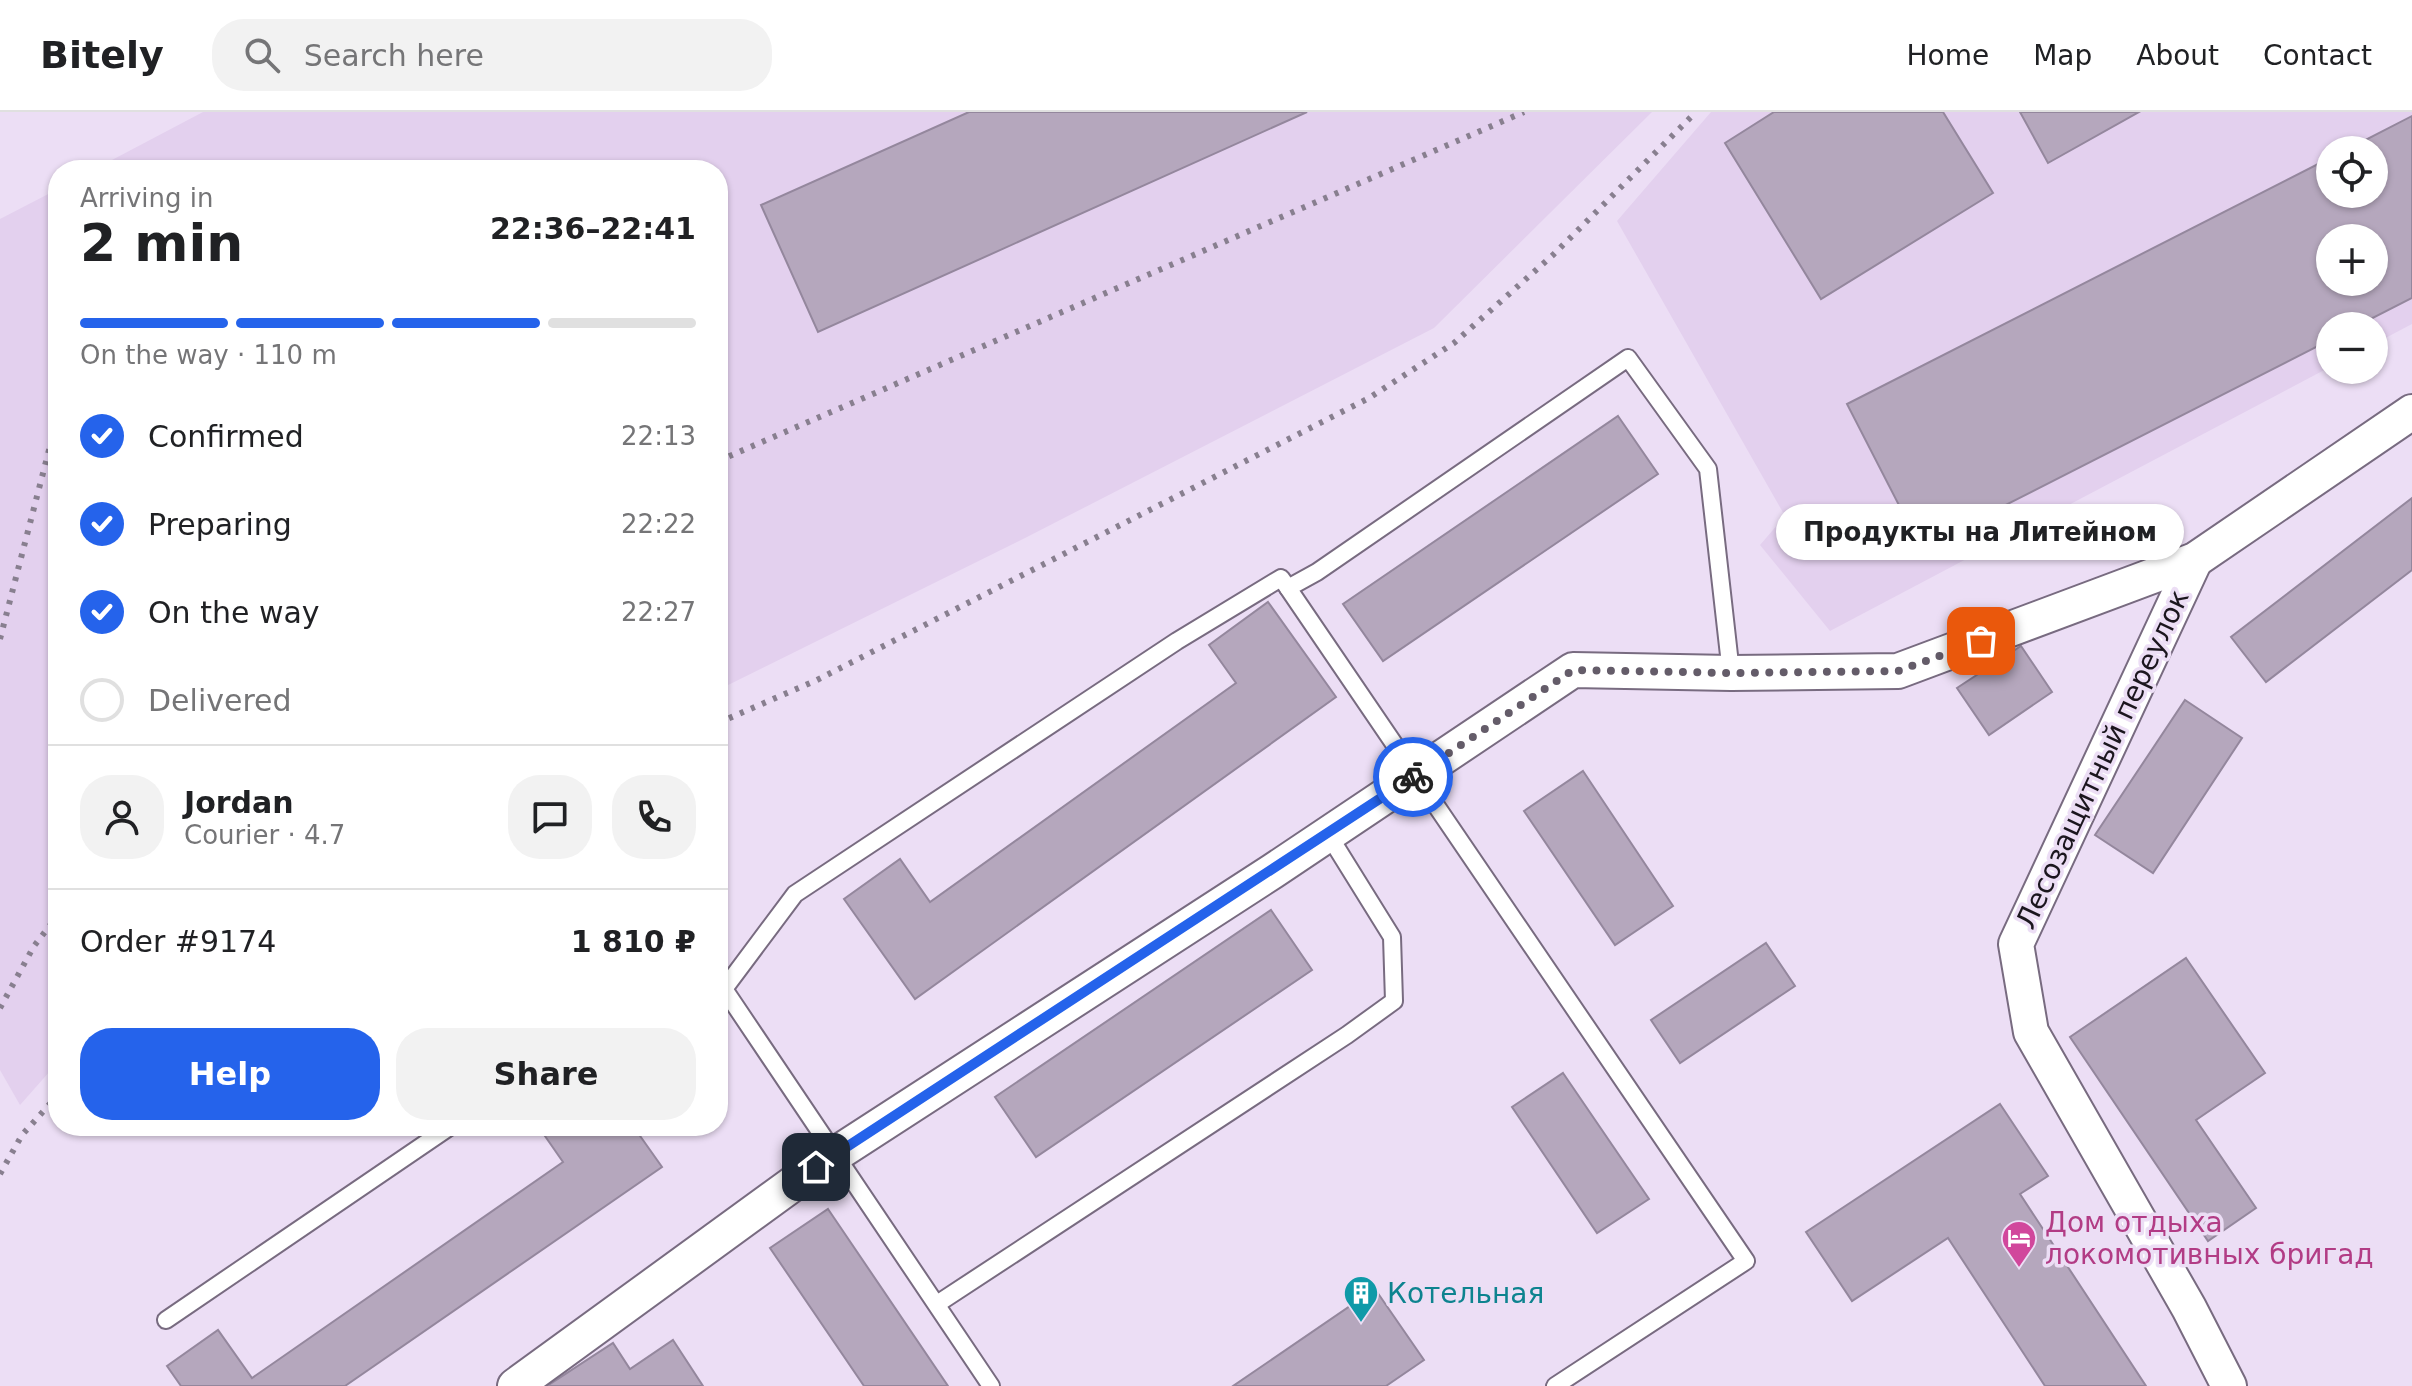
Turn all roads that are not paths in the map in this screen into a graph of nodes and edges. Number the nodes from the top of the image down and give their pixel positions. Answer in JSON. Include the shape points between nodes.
{"nodes":[{"id":1,"x":2412,"y":412,"type":"edge"},
{"id":2,"x":2195,"y":560,"type":"junction"},
{"id":3,"x":1288,"y":588,"type":"junction"},
{"id":4,"x":1731,"y":673,"type":"junction"},
{"id":5,"x":1414,"y":776,"type":"junction"},
{"id":6,"x":1328,"y":834,"type":"junction"},
{"id":7,"x":728,"y":981,"type":"edge"},
{"id":8,"x":728,"y":1000,"type":"edge"},
{"id":9,"x":436,"y":1136,"type":"edge"},
{"id":10,"x":837,"y":1154,"type":"junction"},
{"id":11,"x":937,"y":1304,"type":"junction"},
{"id":12,"x":166,"y":1320,"type":"dead end"},
{"id":13,"x":515,"y":1386,"type":"edge"},
{"id":14,"x":991,"y":1386,"type":"edge"},
{"id":15,"x":1555,"y":1386,"type":"edge"},
{"id":16,"x":2229,"y":1386,"type":"edge"}],
"edges":[{"from":1,"to":2,"type":"street","name":"Лесозащитный переулок"},
{"from":2,"to":4,"type":"street","name":"Лесозащитный переулок","via":[[1898,671]]},
{"from":2,"to":16,"type":"street","name":"Лесозащитный переулок","via":[[2016,944],[2031,1032]]},
{"from":3,"to":4,"type":"lane","via":[[1628,358],[1708,469]]},
{"from":3,"to":5,"type":"lane"},
{"from":3,"to":7,"type":"lane","via":[[1281,578],[1177,641],[795,894]]},
{"from":4,"to":5,"type":"street","name":"Лесозащитный переулок","via":[[1573,670]]},
{"from":5,"to":6,"type":"street","name":"Лесозащитный переулок"},
{"from":5,"to":15,"type":"lane","via":[[1746,1261]]},
{"from":6,"to":10,"type":"street","name":"Лесозащитный переулок"},
{"from":6,"to":11,"type":"lane","via":[[1392,937],[1394,1001]]},
{"from":8,"to":10,"type":"lane"},
{"from":9,"to":12,"type":"lane"},
{"from":10,"to":11,"type":"lane"},
{"from":10,"to":13,"type":"street","name":"Лесозащитный переулок"},
{"from":11,"to":14,"type":"lane"}]}
